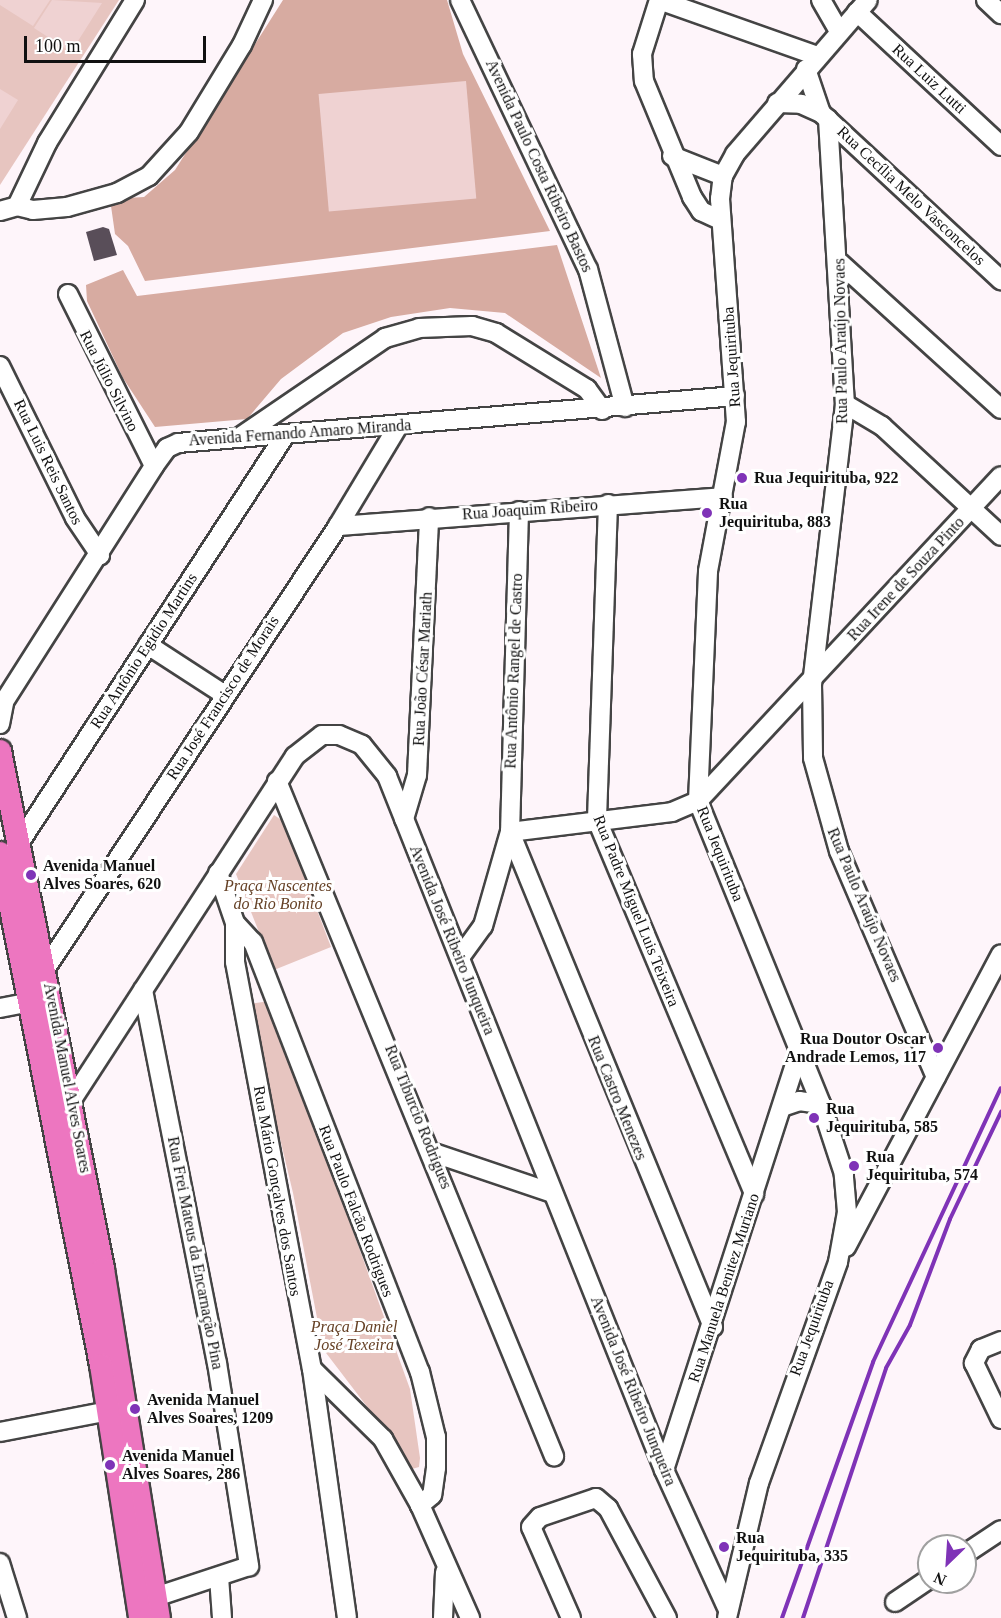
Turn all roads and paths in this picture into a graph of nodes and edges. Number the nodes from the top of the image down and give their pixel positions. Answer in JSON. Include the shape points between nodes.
{"nodes":[{"id":1,"x":135,"y":0,"type":"edge"},
{"id":2,"x":263,"y":0,"type":"edge"},
{"id":3,"x":460,"y":0,"type":"edge"},
{"id":4,"x":659,"y":0,"type":"edge"},
{"id":5,"x":821,"y":0,"type":"edge"},
{"id":6,"x":986,"y":0,"type":"edge"},
{"id":7,"x":862,"y":6,"type":"edge"},
{"id":8,"x":1001,"y":14,"type":"edge"},
{"id":9,"x":839,"y":31,"type":"junction"},
{"id":10,"x":812,"y":63,"type":"junction"},
{"id":11,"x":777,"y":103,"type":"junction"},
{"id":12,"x":824,"y":116,"type":"junction"},
{"id":13,"x":1001,"y":146,"type":"edge"},
{"id":14,"x":672,"y":156,"type":"junction"},
{"id":15,"x":723,"y":176,"type":"junction"},
{"id":16,"x":8,"y":208,"type":"edge"},
{"id":17,"x":720,"y":220,"type":"junction"},
{"id":18,"x":840,"y":263,"type":"junction"},
{"id":19,"x":1001,"y":280,"type":"edge"},
{"id":20,"x":68,"y":294,"type":"dead end"},
{"id":21,"x":0,"y":366,"type":"edge"},
{"id":22,"x":735,"y":396,"type":"junction"},
{"id":23,"x":845,"y":405,"type":"junction"},
{"id":24,"x":625,"y":406,"type":"junction"},
{"id":25,"x":1001,"y":409,"type":"edge"},
{"id":26,"x":602,"y":410,"type":"junction"},
{"id":27,"x":398,"y":426,"type":"junction"},
{"id":28,"x":285,"y":436,"type":"junction"},
{"id":29,"x":236,"y":440,"type":"junction"},
{"id":30,"x":154,"y":466,"type":"junction"},
{"id":31,"x":1001,"y":476,"type":"edge"},
{"id":32,"x":723,"y":497,"type":"junction"},
{"id":33,"x":608,"y":504,"type":"junction"},
{"id":34,"x":971,"y":508,"type":"junction"},
{"id":35,"x":519,"y":511,"type":"junction"},
{"id":36,"x":429,"y":517,"type":"junction"},
{"id":37,"x":338,"y":526,"type":"junction"},
{"id":38,"x":1001,"y":536,"type":"edge"},
{"id":39,"x":100,"y":555,"type":"junction"},
{"id":40,"x":817,"y":636,"type":"junction"},
{"id":41,"x":850,"y":639,"type":"junction"},
{"id":42,"x":148,"y":645,"type":"junction"},
{"id":43,"x":812,"y":684,"type":"junction"},
{"id":44,"x":225,"y":695,"type":"junction"},
{"id":45,"x":2,"y":706,"type":"edge"},
{"id":46,"x":0,"y":724,"type":"edge"},
{"id":47,"x":0,"y":752,"type":"edge"},
{"id":48,"x":277,"y":781,"type":"junction"},
{"id":49,"x":698,"y":801,"type":"junction"},
{"id":50,"x":404,"y":819,"type":"junction"},
{"id":51,"x":597,"y":820,"type":"junction"},
{"id":52,"x":510,"y":832,"type":"junction"},
{"id":53,"x":21,"y":842,"type":"junction"},
{"id":54,"x":1,"y":860,"type":"edge"},
{"id":55,"x":527,"y":867,"type":"junction"},
{"id":56,"x":499,"y":868,"type":"junction"},
{"id":57,"x":218,"y":873,"type":"junction"},
{"id":58,"x":235,"y":923,"type":"junction"},
{"id":59,"x":1001,"y":954,"type":"edge"},
{"id":60,"x":461,"y":956,"type":"junction"},
{"id":61,"x":46,"y":968,"type":"junction"},
{"id":62,"x":142,"y":990,"type":"junction"},
{"id":63,"x":41,"y":1000,"type":"junction"},
{"id":64,"x":0,"y":1008,"type":"edge"},
{"id":65,"x":800,"y":1050,"type":"junction"},
{"id":66,"x":936,"y":1077,"type":"junction"},
{"id":67,"x":61,"y":1102,"type":"junction"},
{"id":68,"x":821,"y":1104,"type":"junction"},
{"id":69,"x":782,"y":1107,"type":"junction"},
{"id":70,"x":434,"y":1153,"type":"junction"},
{"id":71,"x":552,"y":1193,"type":"junction"},
{"id":72,"x":754,"y":1194,"type":"junction"},
{"id":73,"x":870,"y":1206,"type":"junction"},
{"id":74,"x":847,"y":1212,"type":"junction"},
{"id":75,"x":838,"y":1262,"type":"junction"},
{"id":76,"x":713,"y":1327,"type":"junction"},
{"id":77,"x":1001,"y":1341,"type":"edge"},
{"id":78,"x":312,"y":1369,"type":"junction"},
{"id":79,"x":118,"y":1409,"type":"junction"},
{"id":80,"x":1001,"y":1419,"type":"edge"},
{"id":81,"x":0,"y":1432,"type":"edge"},
{"id":82,"x":554,"y":1456,"type":"dead end"},
{"id":83,"x":664,"y":1470,"type":"junction"},
{"id":84,"x":420,"y":1505,"type":"junction"},
{"id":85,"x":1001,"y":1530,"type":"edge"},
{"id":86,"x":977,"y":1546,"type":"edge"},
{"id":87,"x":0,"y":1563,"type":"edge"},
{"id":88,"x":445,"y":1566,"type":"junction"},
{"id":89,"x":219,"y":1577,"type":"junction"},
{"id":90,"x":917,"y":1587,"type":"edge"},
{"id":91,"x":895,"y":1602,"type":"dead end"},
{"id":92,"x":150,"y":1609,"type":"edge"},
{"id":93,"x":728,"y":1614,"type":"edge"},
{"id":94,"x":17,"y":1618,"type":"edge"},
{"id":95,"x":222,"y":1618,"type":"edge"},
{"id":96,"x":347,"y":1618,"type":"edge"},
{"id":97,"x":443,"y":1618,"type":"edge"},
{"id":98,"x":470,"y":1618,"type":"edge"},
{"id":99,"x":571,"y":1618,"type":"edge"},
{"id":100,"x":667,"y":1618,"type":"edge"}],
"edges":[{"from":1,"to":16,"type":"street"},
{"from":2,"to":16,"type":"street","via":[[242,45],[189,132],[149,176],[117,193],[67,207]]},
{"from":3,"to":24,"type":"street","name":"Avenida Paulo Costa Ribeiro Bastos","via":[[588,269]]},
{"from":4,"to":10,"type":"street"},
{"from":4,"to":14,"type":"street","via":[[642,54],[644,81]]},
{"from":5,"to":9,"type":"street"},
{"from":6,"to":8,"type":"street"},
{"from":7,"to":9,"type":"street"},
{"from":7,"to":13,"type":"street","name":"Rua Luiz Lutti"},
{"from":9,"to":10,"type":"street"},
{"from":10,"to":11,"type":"street"},
{"from":10,"to":12,"type":"street","name":"Rua Cecília Melo Vasconcelos"},
{"from":11,"to":12,"type":"street","name":"Rua Cecília Melo Vasconcelos","via":[[801,104]]},
{"from":11,"to":15,"type":"street"},
{"from":12,"to":18,"type":"street","name":"Rua Paulo Araújo Novaes"},
{"from":12,"to":19,"type":"street","name":"Rua Cecília Melo Vasconcelos"},
{"from":14,"to":15,"type":"street"},
{"from":14,"to":17,"type":"street","via":[[701,211]]},
{"from":15,"to":17,"type":"street","name":"Rua Jequirituba"},
{"from":17,"to":22,"type":"street","name":"Rua Jequirituba"},
{"from":18,"to":23,"type":"street","name":"Rua Paulo Araújo Novaes"},
{"from":18,"to":25,"type":"street"},
{"from":20,"to":30,"type":"street","name":"Rua Júlio Silvino"},
{"from":21,"to":39,"type":"street","name":"Rua Luis Reis Santos","via":[[75,518]]},
{"from":22,"to":24,"type":"street","name":"Avenida Fernando Amaro Miranda"},
{"from":22,"to":32,"type":"street","name":"Rua Jequirituba","via":[[736,422]]},
{"from":23,"to":34,"type":"street","via":[[882,426]]},
{"from":23,"to":40,"type":"street","name":"Rua Paulo Araújo Novaes"},
{"from":24,"to":26,"type":"street","name":"Avenida Fernando Amaro Miranda"},
{"from":26,"to":27,"type":"street","name":"Avenida Fernando Amaro Miranda"},
{"from":26,"to":29,"type":"street","via":[[587,389],[496,333],[472,326],[419,327],[385,338]]},
{"from":27,"to":28,"type":"street","name":"Avenida Fernando Amaro Miranda"},
{"from":27,"to":37,"type":"street","name":"Rua José Francisco de Morais"},
{"from":28,"to":29,"type":"street","name":"Avenida Fernando Amaro Miranda"},
{"from":28,"to":42,"type":"street","name":"Rua Antônio Egidio Martins"},
{"from":29,"to":30,"type":"street","name":"Avenida Fernando Amaro Miranda","via":[[178,442],[167,448]]},
{"from":30,"to":39,"type":"street","name":"Avenida Fernando Amaro Miranda"},
{"from":31,"to":34,"type":"street","name":"Rua Irene de Souza Pinto"},
{"from":32,"to":33,"type":"street","name":"Rua Joaquim Ribeiro"},
{"from":32,"to":49,"type":"street","name":"Rua Jequirituba","via":[[708,571],[701,641]]},
{"from":33,"to":35,"type":"street","name":"Rua Joaquim Ribeiro"},
{"from":33,"to":51,"type":"street","name":"Rua Padre Miguel Luis Teixeira"},
{"from":34,"to":38,"type":"street"},
{"from":34,"to":41,"type":"street","name":"Rua Irene de Souza Pinto"},
{"from":35,"to":36,"type":"street","name":"Rua Joaquim Ribeiro"},
{"from":35,"to":52,"type":"street","name":"Rua Antônio Rangel de Castro"},
{"from":36,"to":37,"type":"street","name":"Rua Joaquim Ribeiro"},
{"from":36,"to":50,"type":"street","name":"Rua João César Mariath","via":[[417,775]]},
{"from":37,"to":44,"type":"street","name":"Rua José Francisco de Morais"},
{"from":39,"to":45,"type":"street","name":"Avenida Fernando Amaro Miranda"},
{"from":40,"to":41,"type":"street"},
{"from":40,"to":43,"type":"street","name":"Rua Paulo Araújo Novaes"},
{"from":41,"to":43,"type":"street","name":"Rua Irene de Souza Pinto"},
{"from":42,"to":44,"type":"street"},
{"from":42,"to":53,"type":"street","name":"Rua Antônio Egidio Martins"},
{"from":43,"to":49,"type":"street","name":"Rua Irene de Souza Pinto"},
{"from":43,"to":66,"type":"street","name":"Rua Paulo Araújo Novaes","via":[[813,758],[826,815]]},
{"from":44,"to":61,"type":"street","name":"Rua José Francisco de Morais"},
{"from":45,"to":46,"type":"street","name":"Avenida Fernando Amaro Miranda"},
{"from":47,"to":53,"type":"main road","name":"Avenida Manuel Alves Soares"},
{"from":48,"to":50,"type":"street","name":"Avenida José Ribeiro Junqueira","via":[[307,744],[322,735],[339,735],[371,753]]},
{"from":48,"to":57,"type":"street","name":"Avenida José Ribeiro Junqueira"},
{"from":48,"to":70,"type":"street","name":"Rua Tiburcio Rodrigues"},
{"from":49,"to":51,"type":"street","via":[[672,812]]},
{"from":49,"to":65,"type":"street","name":"Rua Jequirituba"},
{"from":50,"to":60,"type":"street","name":"Avenida José Ribeiro Junqueira"},
{"from":51,"to":52,"type":"street"},
{"from":51,"to":72,"type":"street","name":"Rua Padre Miguel Luis Teixeira"},
{"from":52,"to":55,"type":"street","name":"Rua Castro Menezes"},
{"from":52,"to":56,"type":"street"},
{"from":53,"to":54,"type":"street","name":"Rua Antônio Egidio Martins"},
{"from":53,"to":61,"type":"main road","name":"Avenida Manuel Alves Soares"},
{"from":54,"to":63,"type":"main road","name":"Avenida Manuel Alves Soares"},
{"from":55,"to":56,"type":"street"},
{"from":55,"to":76,"type":"street","name":"Rua Castro Menezes","via":[[640,1157]]},
{"from":56,"to":60,"type":"street","via":[[479,937]]},
{"from":57,"to":58,"type":"street","name":"Rua Mário Gonçalves dos Santos"},
{"from":57,"to":62,"type":"street","name":"Avenida José Ribeiro Junqueira"},
{"from":58,"to":78,"type":"street","name":"Rua Mário Gonçalves dos Santos","via":[[235,962]]},
{"from":58,"to":84,"type":"street","name":"Rua Paulo Falcão Rodrigues","via":[[253,942],[420,1372],[436,1437],[432,1495]]},
{"from":59,"to":66,"type":"street"},
{"from":60,"to":71,"type":"street","name":"Avenida José Ribeiro Junqueira"},
{"from":61,"to":63,"type":"main road","name":"Avenida Manuel Alves Soares"},
{"from":62,"to":67,"type":"street","name":"Avenida José Ribeiro Junqueira"},
{"from":62,"to":89,"type":"street","name":"Rua Frei Mateus da Encarnação Pina","via":[[247,1542],[249,1566]]},
{"from":63,"to":64,"type":"street"},
{"from":63,"to":67,"type":"main road","name":"Avenida Manuel Alves Soares"},
{"from":65,"to":68,"type":"street","name":"Rua Jequirituba"},
{"from":65,"to":69,"type":"street","name":"Rua Manuela Benitez Muriano"},
{"from":66,"to":73,"type":"street"},
{"from":67,"to":79,"type":"main road","name":"Avenida Manuel Alves Soares"},
{"from":68,"to":69,"type":"street","via":[[799,1101]]},
{"from":68,"to":74,"type":"street","name":"Rua Jequirituba","via":[[844,1174]]},
{"from":69,"to":72,"type":"street","name":"Rua Manuela Benitez Muriano"},
{"from":70,"to":71,"type":"street"},
{"from":70,"to":82,"type":"street","name":"Rua Tiburcio Rodrigues"},
{"from":71,"to":83,"type":"street","name":"Avenida José Ribeiro Junqueira"},
{"from":72,"to":76,"type":"street","name":"Rua Manuela Benitez Muriano"},
{"from":73,"to":74,"type":"street"},
{"from":73,"to":75,"type":"street"},
{"from":74,"to":75,"type":"street","name":"Rua Jequirituba"},
{"from":75,"to":93,"type":"street","name":"Rua Jequirituba","via":[[759,1483]]},
{"from":76,"to":83,"type":"street","name":"Rua Manuela Benitez Muriano"},
{"from":77,"to":80,"type":"street","via":[[979,1351],[976,1370]]},
{"from":78,"to":84,"type":"street","via":[[383,1439]]},
{"from":78,"to":96,"type":"street","name":"Rua Mário Gonçalves dos Santos"},
{"from":79,"to":81,"type":"street"},
{"from":79,"to":92,"type":"main road","name":"Avenida Manuel Alves Soares"},
{"from":83,"to":93,"type":"street","name":"Avenida José Ribeiro Junqueira"},
{"from":84,"to":88,"type":"street"},
{"from":85,"to":86,"type":"street"},
{"from":87,"to":94,"type":"street"},
{"from":88,"to":97,"type":"street"},
{"from":88,"to":98,"type":"street"},
{"from":89,"to":92,"type":"street","name":"Rua Frei Mateus da Encarnação Pina"},
{"from":89,"to":95,"type":"street"},
{"from":90,"to":91,"type":"street"},
{"from":99,"to":100,"type":"street","via":[[531,1527],[540,1517],[596,1498],[608,1508]]}]}
